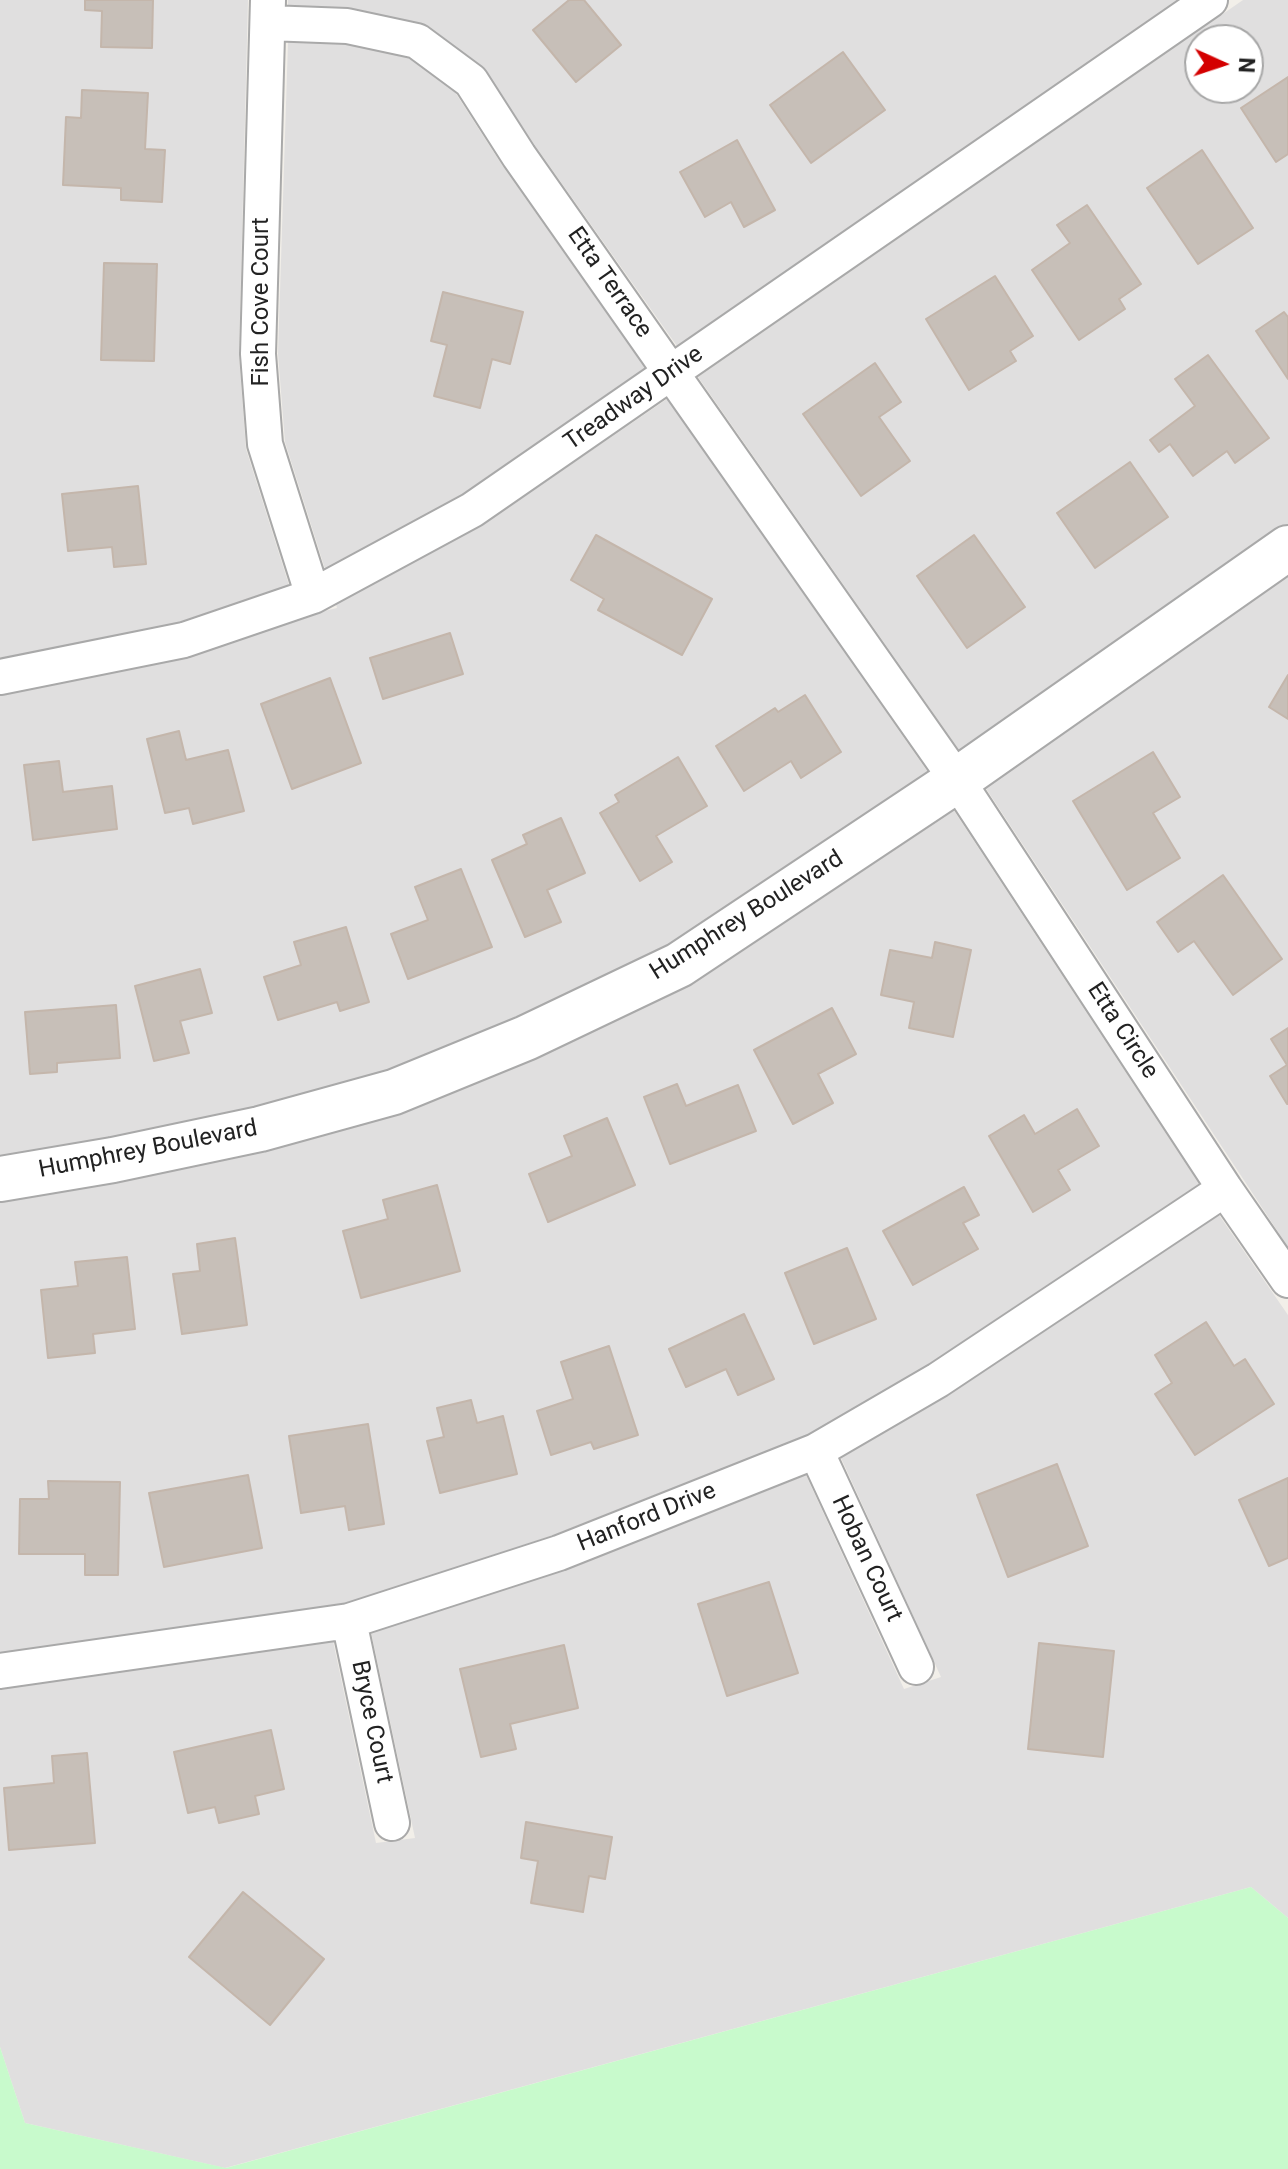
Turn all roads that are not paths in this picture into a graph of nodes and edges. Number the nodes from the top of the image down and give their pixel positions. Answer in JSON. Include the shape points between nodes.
{"nodes":[{"id":1,"x":1210,"y":0,"type":"edge"},
{"id":2,"x":268,"y":12,"type":"edge"},
{"id":3,"x":671,"y":373,"type":"junction"},
{"id":4,"x":1288,"y":548,"type":"edge"},
{"id":5,"x":313,"y":596,"type":"junction"},
{"id":6,"x":0,"y":677,"type":"edge"},
{"id":7,"x":957,"y":780,"type":"junction"},
{"id":8,"x":0,"y":1179,"type":"edge"},
{"id":9,"x":1225,"y":1189,"type":"junction"},
{"id":10,"x":1288,"y":1280,"type":"edge"},
{"id":11,"x":816,"y":1451,"type":"junction"},
{"id":12,"x":349,"y":1621,"type":"junction"},
{"id":13,"x":916,"y":1667,"type":"dead end"},
{"id":14,"x":0,"y":1671,"type":"edge"},
{"id":15,"x":392,"y":1823,"type":"dead end"}],
"edges":[{"from":1,"to":3,"type":"street","name":"Treadway Drive"},
{"from":2,"to":3,"type":"street","name":"Etta Terrace","via":[[417,41],[471,81]]},
{"from":2,"to":5,"type":"street","name":"Fish Cove Court","via":[[258,354],[265,444]]},
{"from":3,"to":5,"type":"street","name":"Treadway Drive","via":[[472,510]]},
{"from":3,"to":7,"type":"street","name":"Etta Terrace"},
{"from":4,"to":7,"type":"street","name":"Humphrey Boulevard"},
{"from":5,"to":6,"type":"street","name":"Treadway Drive","via":[[184,640]]},
{"from":7,"to":8,"type":"street","name":"Humphrey Boulevard","via":[[679,965],[512,1044],[394,1092],[260,1129]]},
{"from":7,"to":9,"type":"street","name":"Etta Circle"},
{"from":9,"to":10,"type":"street","name":"Etta Circle"},
{"from":9,"to":11,"type":"street","name":"Hanford Drive","via":[[938,1380]]},
{"from":11,"to":12,"type":"street","name":"Hanford Drive","via":[[559,1553]]},
{"from":11,"to":13,"type":"street","name":"Hoban Court"},
{"from":12,"to":14,"type":"street","name":"Hanford Drive"},
{"from":12,"to":15,"type":"street","name":"Bryce Court"}]}
